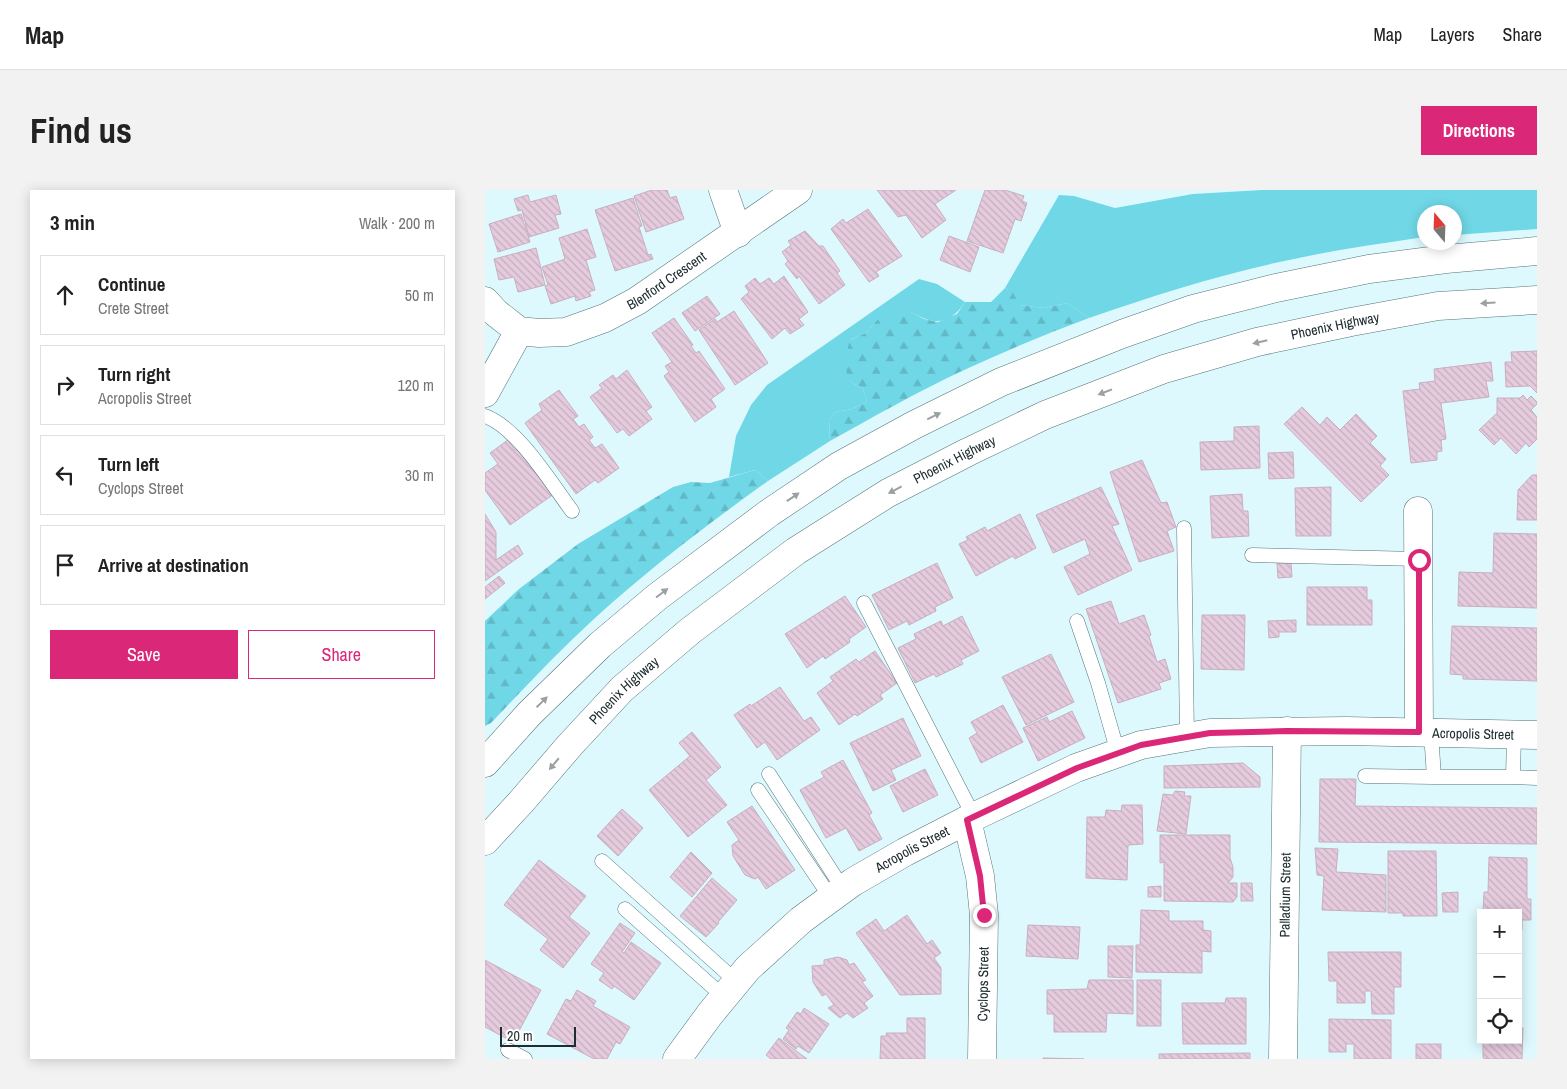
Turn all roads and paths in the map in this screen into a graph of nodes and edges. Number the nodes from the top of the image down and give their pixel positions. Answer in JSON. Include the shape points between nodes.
{"nodes":[{"id":1,"x":723,"y":190,"type":"edge"},
{"id":2,"x":798,"y":190,"type":"edge"},
{"id":3,"x":738,"y":233,"type":"junction"},
{"id":4,"x":1537,"y":251,"type":"edge"},
{"id":5,"x":1537,"y":300,"type":"edge"},
{"id":6,"x":485,"y":301,"type":"edge"},
{"id":7,"x":519,"y":331,"type":"junction"},
{"id":8,"x":485,"y":393,"type":"edge"},
{"id":9,"x":485,"y":416,"type":"edge"},
{"id":10,"x":572,"y":511,"type":"dead end"},
{"id":11,"x":1418,"y":511,"type":"dead end"},
{"id":12,"x":1184,"y":528,"type":"dead end"},
{"id":13,"x":1252,"y":555,"type":"dead end"},
{"id":14,"x":1419,"y":560,"type":"junction"},
{"id":15,"x":863,"y":603,"type":"dead end"},
{"id":16,"x":1077,"y":621,"type":"dead end"},
{"id":17,"x":516,"y":729,"type":"junction"},
{"id":18,"x":1287,"y":731,"type":"junction"},
{"id":19,"x":1425,"y":732,"type":"junction"},
{"id":20,"x":1526,"y":735,"type":"edge"},
{"id":21,"x":1187,"y":737,"type":"junction"},
{"id":22,"x":1118,"y":753,"type":"junction"},
{"id":23,"x":485,"y":754,"type":"edge"},
{"id":24,"x":485,"y":763,"type":"edge"},
{"id":25,"x":769,"y":774,"type":"dead end"},
{"id":26,"x":1365,"y":776,"type":"dead end"},
{"id":27,"x":1434,"y":778,"type":"junction"},
{"id":28,"x":1513,"y":778,"type":"junction"},
{"id":29,"x":1537,"y":778,"type":"edge"},
{"id":30,"x":758,"y":790,"type":"dead end"},
{"id":31,"x":971,"y":819,"type":"junction"},
{"id":32,"x":486,"y":839,"type":"edge"},
{"id":33,"x":602,"y":861,"type":"dead end"},
{"id":34,"x":837,"y":894,"type":"junction"},
{"id":35,"x":625,"y":909,"type":"dead end"},
{"id":36,"x":731,"y":990,"type":"junction"},
{"id":37,"x":508,"y":1050,"type":"dead end"},
{"id":38,"x":525,"y":1059,"type":"edge"},
{"id":39,"x":677,"y":1059,"type":"edge"},
{"id":40,"x":982,"y":1059,"type":"edge"},
{"id":41,"x":1283,"y":1059,"type":"edge"}],
"edges":[{"from":1,"to":3,"type":"main road"},
{"from":2,"to":3,"type":"main road","name":"Blenford Crescent"},
{"from":3,"to":7,"type":"main road","name":"Blenford Crescent","via":[[637,301],[605,318],[566,332]]},
{"from":17,"to":4,"type":"main road","one_way":true,"via":[[600,646],[657,597],[769,513],[839,466],[1001,382],[1193,309],[1276,288],[1369,269]]},
{"from":5,"to":32,"type":"main road","name":"Phoenix Highway","one_way":true,"via":[[1438,306],[1351,322],[1257,342],[1164,369],[1045,415],[888,493],[796,550],[622,689]]},
{"from":6,"to":7,"type":"main road"},
{"from":7,"to":8,"type":"main road"},
{"from":9,"to":10,"type":"lane","via":[[521,443]]},
{"from":11,"to":14,"type":"main road"},
{"from":12,"to":21,"type":"lane"},
{"from":13,"to":14,"type":"lane"},
{"from":14,"to":19,"type":"main road"},
{"from":15,"to":31,"type":"lane"},
{"from":16,"to":22,"type":"lane"},
{"from":17,"to":23,"type":"main road"},
{"from":17,"to":24,"type":"main road"},
{"from":18,"to":19,"type":"main road","name":"Acropolis Street"},
{"from":18,"to":21,"type":"main road","name":"Acropolis Street","via":[[1210,733]]},
{"from":18,"to":41,"type":"main road","name":"Palladium Street"},
{"from":19,"to":20,"type":"main road","name":"Acropolis Street"},
{"from":19,"to":27,"type":"lane"},
{"from":20,"to":28,"type":"lane"},
{"from":21,"to":22,"type":"main road","name":"Acropolis Street","via":[[1141,745]]},
{"from":22,"to":31,"type":"main road","name":"Acropolis Street","via":[[1077,768]]},
{"from":25,"to":34,"type":"lane"},
{"from":26,"to":27,"type":"lane"},
{"from":27,"to":28,"type":"lane"},
{"from":28,"to":29,"type":"lane"},
{"from":30,"to":34,"type":"lane"},
{"from":31,"to":34,"type":"main road","name":"Acropolis Street","via":[[905,852]]},
{"from":31,"to":40,"type":"main road","name":"Cyclops Street","via":[[984,915]]},
{"from":33,"to":36,"type":"lane"},
{"from":34,"to":36,"type":"main road","name":"Acropolis Street","via":[[801,920],[748,968]]},
{"from":35,"to":36,"type":"lane"},
{"from":36,"to":39,"type":"main road","name":"Acropolis Street","via":[[709,1014]]},
{"from":37,"to":38,"type":"lane"}]}
